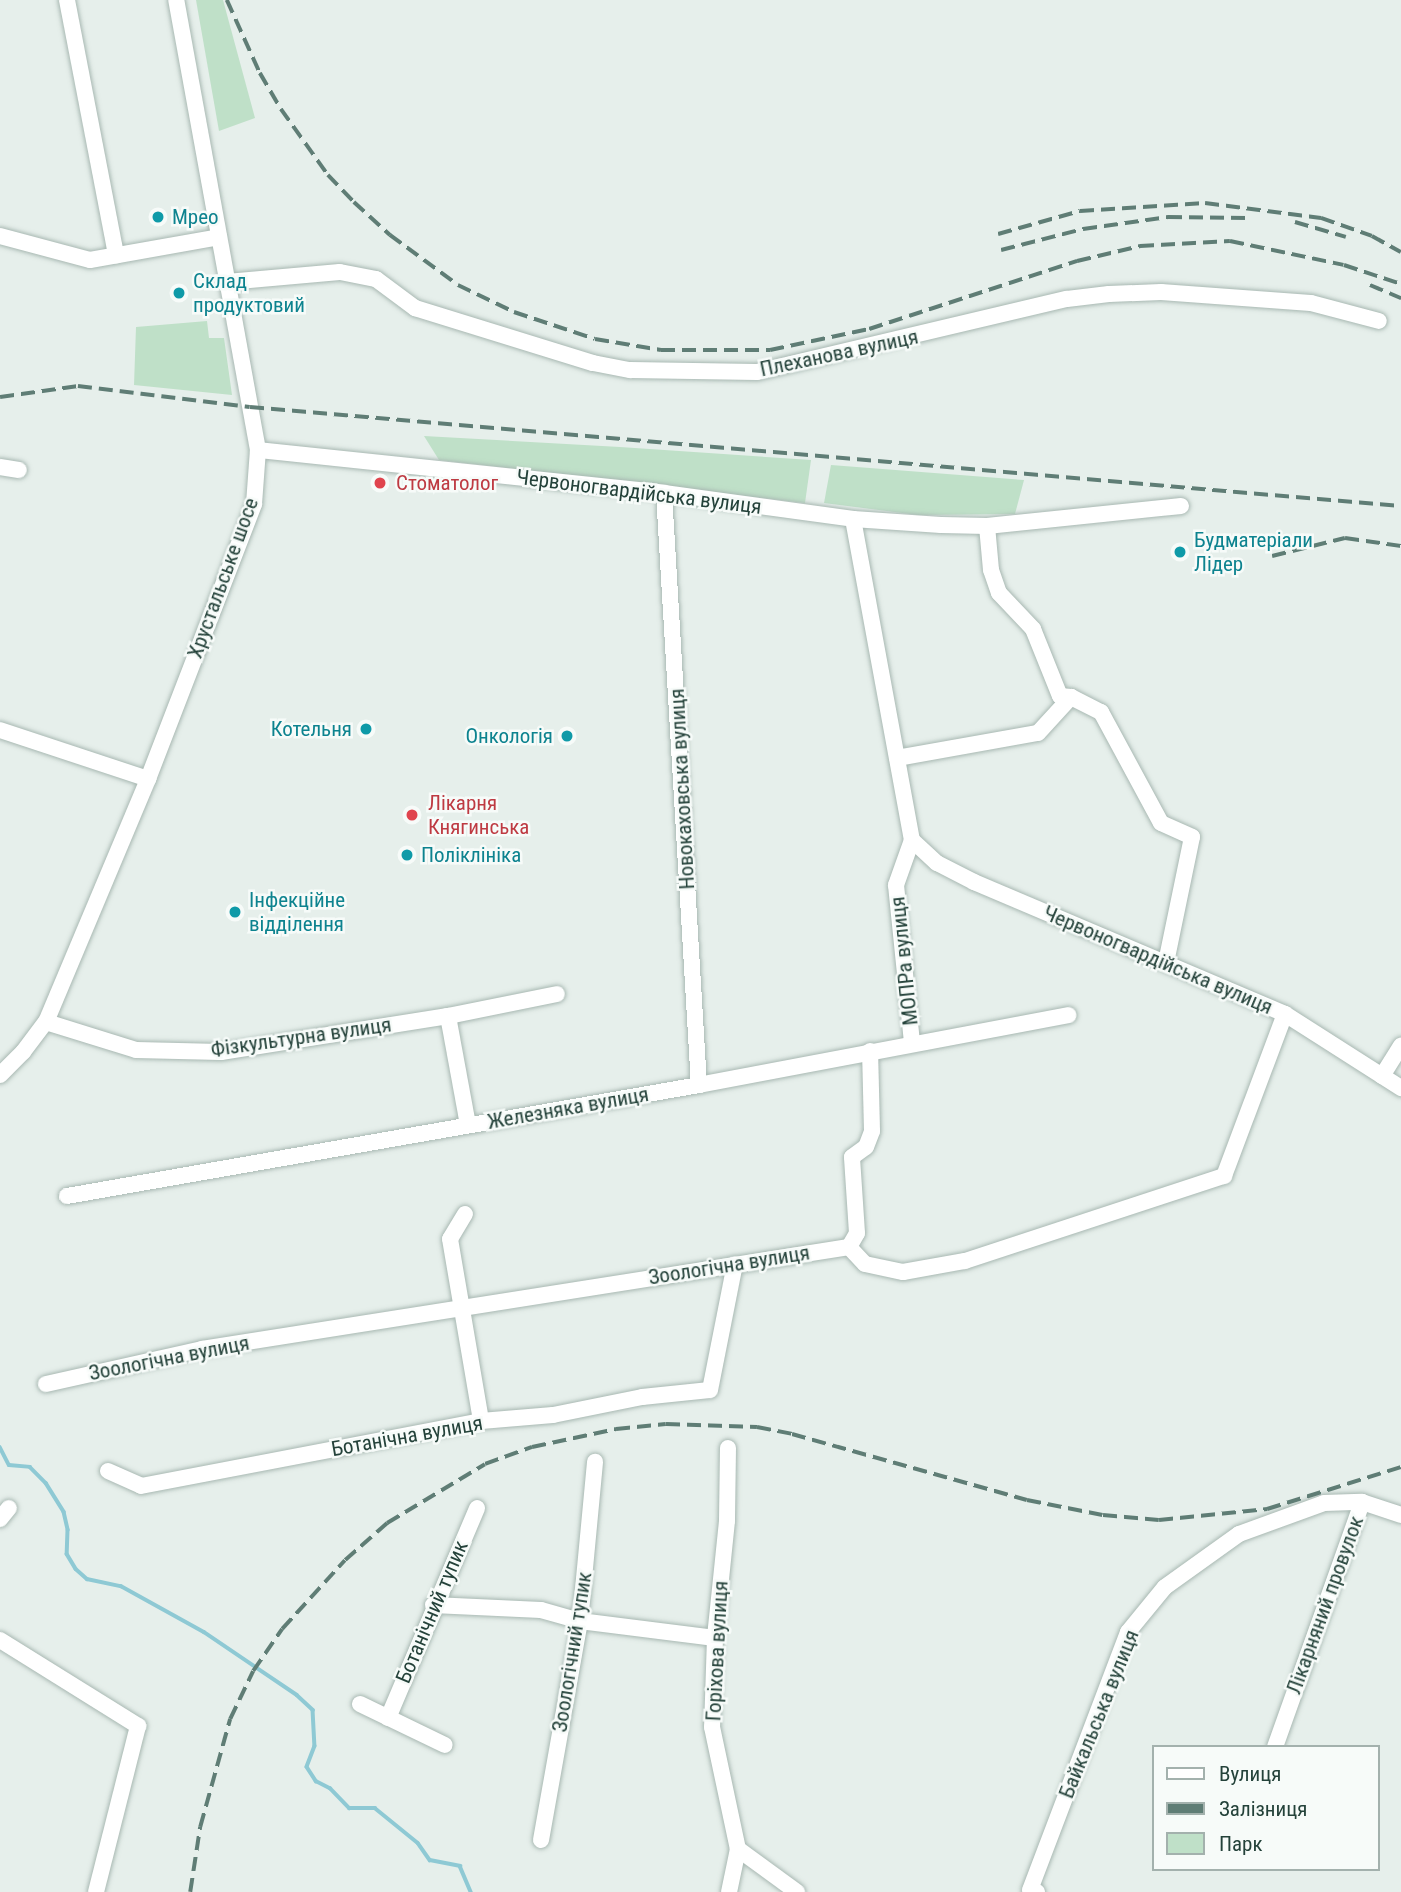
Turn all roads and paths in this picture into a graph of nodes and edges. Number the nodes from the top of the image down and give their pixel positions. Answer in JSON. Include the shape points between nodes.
{"nodes":[{"id":1,"x":67,"y":0,"type":"edge"},
{"id":2,"x":176,"y":0,"type":"edge"},
{"id":3,"x":0,"y":236,"type":"edge"},
{"id":4,"x":219,"y":237,"type":"junction"},
{"id":5,"x":116,"y":255,"type":"junction"},
{"id":6,"x":227,"y":282,"type":"junction"},
{"id":7,"x":1379,"y":321,"type":"dead end"},
{"id":8,"x":258,"y":450,"type":"junction"},
{"id":9,"x":0,"y":467,"type":"edge"},
{"id":10,"x":19,"y":470,"type":"dead end"},
{"id":11,"x":664,"y":493,"type":"junction"},
{"id":12,"x":1181,"y":506,"type":"dead end"},
{"id":13,"x":853,"y":519,"type":"junction"},
{"id":14,"x":986,"y":526,"type":"junction"},
{"id":15,"x":1071,"y":697,"type":"junction"},
{"id":16,"x":0,"y":730,"type":"edge"},
{"id":17,"x":897,"y":758,"type":"junction"},
{"id":18,"x":148,"y":779,"type":"junction"},
{"id":19,"x":912,"y":841,"type":"junction"},
{"id":20,"x":1166,"y":962,"type":"junction"},
{"id":21,"x":557,"y":994,"type":"dead end"},
{"id":22,"x":1285,"y":1014,"type":"junction"},
{"id":23,"x":1068,"y":1015,"type":"dead end"},
{"id":24,"x":448,"y":1016,"type":"junction"},
{"id":25,"x":46,"y":1022,"type":"junction"},
{"id":26,"x":912,"y":1042,"type":"junction"},
{"id":27,"x":1401,"y":1045,"type":"edge"},
{"id":28,"x":870,"y":1051,"type":"junction"},
{"id":29,"x":0,"y":1075,"type":"edge"},
{"id":30,"x":1381,"y":1076,"type":"junction"},
{"id":31,"x":699,"y":1086,"type":"junction"},
{"id":32,"x":1401,"y":1088,"type":"edge"},
{"id":33,"x":468,"y":1125,"type":"junction"},
{"id":34,"x":67,"y":1196,"type":"dead end"},
{"id":35,"x":465,"y":1214,"type":"dead end"},
{"id":36,"x":849,"y":1247,"type":"junction"},
{"id":37,"x":735,"y":1264,"type":"junction"},
{"id":38,"x":461,"y":1309,"type":"junction"},
{"id":39,"x":46,"y":1384,"type":"dead end"},
{"id":40,"x":481,"y":1421,"type":"junction"},
{"id":41,"x":728,"y":1448,"type":"dead end"},
{"id":42,"x":595,"y":1462,"type":"dead end"},
{"id":43,"x":108,"y":1471,"type":"dead end"},
{"id":44,"x":1362,"y":1502,"type":"junction"},
{"id":45,"x":477,"y":1508,"type":"dead end"},
{"id":46,"x":1401,"y":1515,"type":"edge"},
{"id":47,"x":433,"y":1605,"type":"junction"},
{"id":48,"x":580,"y":1621,"type":"junction"},
{"id":49,"x":715,"y":1638,"type":"junction"},
{"id":50,"x":0,"y":1640,"type":"edge"},
{"id":51,"x":360,"y":1704,"type":"dead end"},
{"id":52,"x":388,"y":1718,"type":"junction"},
{"id":53,"x":445,"y":1745,"type":"dead end"},
{"id":54,"x":1276,"y":1745,"type":"edge"},
{"id":55,"x":541,"y":1840,"type":"dead end"},
{"id":56,"x":738,"y":1849,"type":"junction"},
{"id":57,"x":1032,"y":1891,"type":"edge"},
{"id":58,"x":96,"y":1892,"type":"edge"},
{"id":59,"x":729,"y":1892,"type":"edge"},
{"id":60,"x":797,"y":1892,"type":"edge"}],
"edges":[{"from":1,"to":5,"type":"street"},
{"from":2,"to":4,"type":"street","name":"Хрустальське шосе"},
{"from":3,"to":5,"type":"street","via":[[90,260]]},
{"from":4,"to":5,"type":"street"},
{"from":4,"to":6,"type":"street","name":"Хрустальське шосе"},
{"from":6,"to":7,"type":"street","name":"Плеханова вулиця","via":[[340,272],[376,279],[415,309],[630,370],[757,372],[1067,299],[1109,295],[1161,292],[1311,303]]},
{"from":6,"to":8,"type":"street","name":"Хрустальське шосе"},
{"from":8,"to":11,"type":"street","name":"Червоногвардійська вулиця"},
{"from":8,"to":18,"type":"street","name":"Хрустальське шосе","via":[[254,504]]},
{"from":9,"to":10,"type":"street"},
{"from":11,"to":13,"type":"street","name":"Червоногвардійська вулиця"},
{"from":11,"to":31,"type":"street","name":"Новокаховська вулиця"},
{"from":12,"to":14,"type":"street","name":"Червоногвардійська вулиця"},
{"from":13,"to":14,"type":"street","name":"Червоногвардійська вулиця"},
{"from":13,"to":17,"type":"street"},
{"from":14,"to":15,"type":"street","via":[[999,593],[1033,629],[1059,696]]},
{"from":15,"to":17,"type":"street","via":[[1038,733]]},
{"from":15,"to":20,"type":"street","via":[[1101,712],[1161,823],[1192,837]]},
{"from":16,"to":18,"type":"street"},
{"from":17,"to":19,"type":"street"},
{"from":18,"to":25,"type":"street","name":"Хрустальське шосе"},
{"from":19,"to":20,"type":"street","name":"Червоногвардійська вулиця","via":[[937,863],[974,882]]},
{"from":19,"to":26,"type":"street","name":"МОПРа вулиця","via":[[896,885]]},
{"from":20,"to":22,"type":"street","name":"Червоногвардійська вулиця"},
{"from":21,"to":24,"type":"street","name":"Фізкультурна вулиця"},
{"from":22,"to":30,"type":"street","name":"Червоногвардійська вулиця"},
{"from":22,"to":36,"type":"street","via":[[1224,1176],[965,1261],[902,1272],[865,1265]]},
{"from":23,"to":26,"type":"street","name":"Железняка вулиця"},
{"from":24,"to":25,"type":"street","name":"Фізкультурна вулиця","via":[[220,1052],[136,1050]]},
{"from":24,"to":33,"type":"street"},
{"from":25,"to":29,"type":"street","name":"Хрустальське шосе"},
{"from":26,"to":28,"type":"street","name":"Железняка вулиця"},
{"from":27,"to":30,"type":"street"},
{"from":28,"to":31,"type":"street","name":"Железняка вулиця"},
{"from":28,"to":36,"type":"street","via":[[872,1130],[866,1147],[852,1157],[857,1233]]},
{"from":30,"to":32,"type":"street","name":"Червоногвардійська вулиця"},
{"from":31,"to":33,"type":"street","name":"Железняка вулиця"},
{"from":33,"to":34,"type":"street","name":"Железняка вулиця"},
{"from":35,"to":38,"type":"street","via":[[450,1239]]},
{"from":36,"to":37,"type":"street","name":"Зоологічна вулиця"},
{"from":37,"to":38,"type":"street","name":"Зоологічна вулиця"},
{"from":37,"to":40,"type":"street","name":"Ботанічна вулиця","via":[[710,1390],[642,1397],[553,1415]]},
{"from":38,"to":39,"type":"street","name":"Зоологічна вулиця","via":[[202,1349]]},
{"from":38,"to":40,"type":"street"},
{"from":40,"to":43,"type":"street","name":"Ботанічна вулиця","via":[[141,1486]]},
{"from":41,"to":49,"type":"street","name":"Горіхова вулиця","via":[[727,1521]]},
{"from":42,"to":48,"type":"street","name":"Зоологічний тупик"},
{"from":44,"to":46,"type":"street","name":"Лікарняний провулок"},
{"from":44,"to":54,"type":"street","name":"Лікарняний провулок"},
{"from":44,"to":57,"type":"street","name":"Байкальська вулиця","via":[[1324,1503],[1239,1534],[1165,1587],[1128,1632]]},
{"from":45,"to":47,"type":"street","name":"Ботанічний тупик"},
{"from":47,"to":48,"type":"street","via":[[541,1610]]},
{"from":47,"to":52,"type":"street","name":"Ботанічний тупик"},
{"from":48,"to":49,"type":"street"},
{"from":48,"to":55,"type":"street","name":"Зоологічний тупик"},
{"from":49,"to":56,"type":"street","name":"Горіхова вулиця","via":[[712,1727]]},
{"from":50,"to":58,"type":"street","via":[[138,1726]]},
{"from":51,"to":52,"type":"street"},
{"from":52,"to":53,"type":"street"},
{"from":56,"to":59,"type":"street","name":"Горіхова вулиця"},
{"from":56,"to":60,"type":"street"}]}
